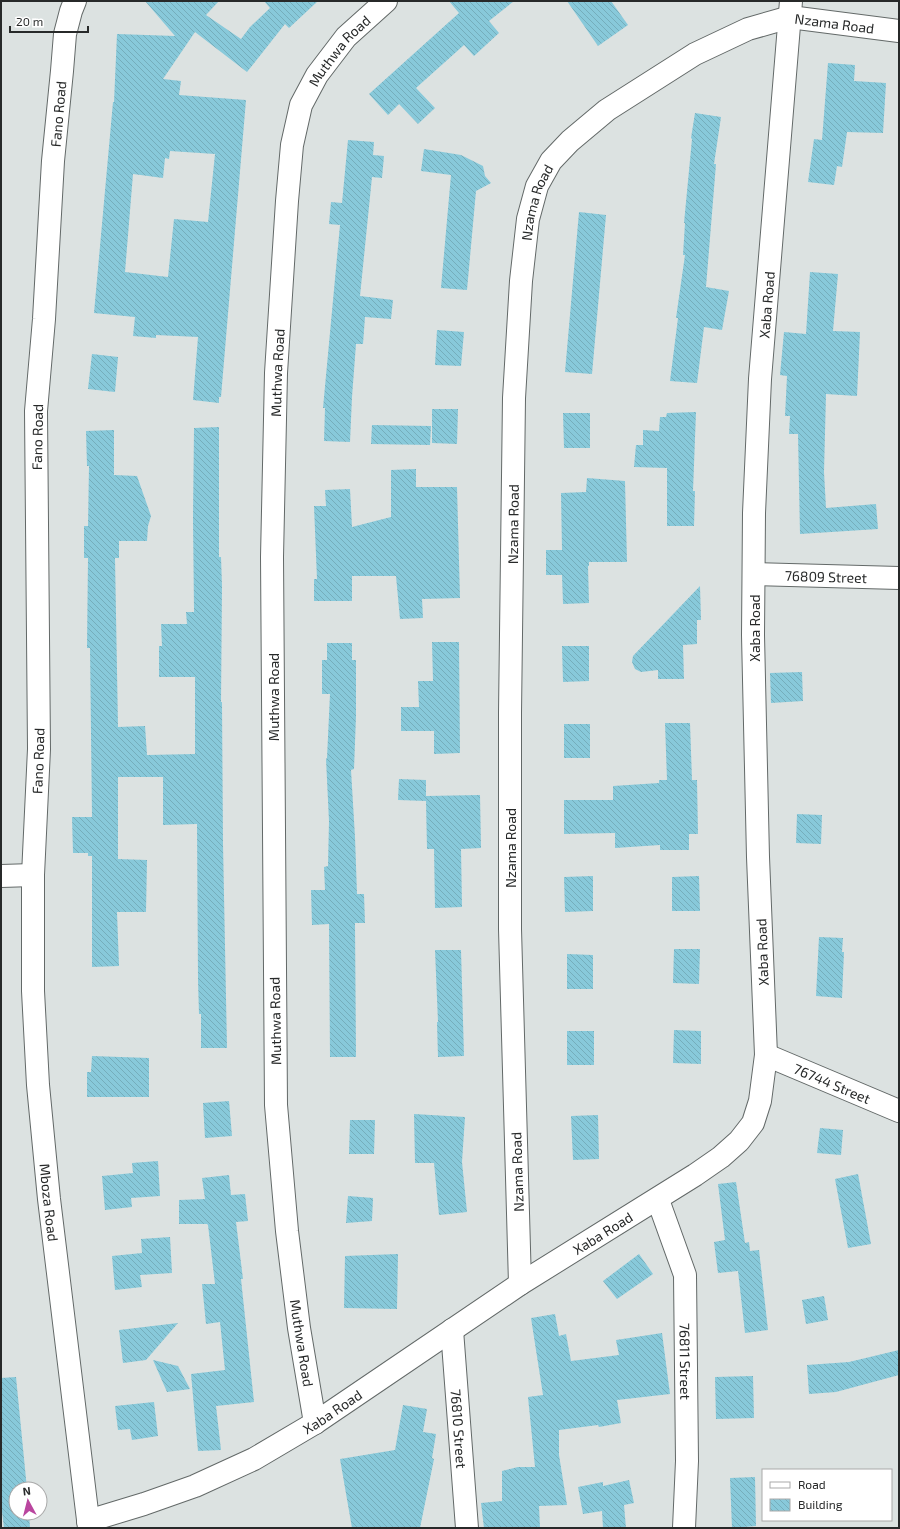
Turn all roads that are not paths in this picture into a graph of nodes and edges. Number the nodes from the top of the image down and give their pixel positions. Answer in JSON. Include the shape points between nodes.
{"nodes":[{"id":1,"x":74,"y":1,"type":"edge"},
{"id":2,"x":386,"y":1,"type":"edge"},
{"id":3,"x":791,"y":9,"type":"edge"},
{"id":4,"x":899,"y":31,"type":"edge"},
{"id":5,"x":754,"y":574,"type":"junction"},
{"id":6,"x":899,"y":578,"type":"edge"},
{"id":7,"x":33,"y":875,"type":"junction"},
{"id":8,"x":1,"y":876,"type":"edge"},
{"id":9,"x":766,"y":1055,"type":"junction"},
{"id":10,"x":899,"y":1111,"type":"edge"},
{"id":11,"x":658,"y":1200,"type":"junction"},
{"id":12,"x":520,"y":1284,"type":"junction"},
{"id":13,"x":452,"y":1330,"type":"junction"},
{"id":14,"x":315,"y":1423,"type":"junction"},
{"id":15,"x":89,"y":1524,"type":"edge"},
{"id":16,"x":467,"y":1528,"type":"edge"},
{"id":17,"x":684,"y":1528,"type":"edge"}],
"edges":[{"from":1,"to":7,"type":"street","name":"Fano Road","via":[[65,34],[53,161],[36,411],[39,749]]},
{"from":2,"to":14,"type":"street","name":"Muthwa Road","via":[[346,37],[317,75],[301,105],[292,145],[276,373],[272,565],[276,1105],[298,1328]]},
{"from":3,"to":4,"type":"street","name":"Nzama Road"},
{"from":3,"to":5,"type":"street","name":"Xaba Road","via":[[760,379]]},
{"from":3,"to":12,"type":"street","name":"Nzama Road","via":[[695,54],[607,110],[551,161],[537,186],[528,219],[514,398],[510,713],[510,929]]},
{"from":5,"to":6,"type":"street","name":"76809 Street"},
{"from":5,"to":9,"type":"street","name":"Xaba Road","via":[[758,849]]},
{"from":7,"to":8,"type":"street"},
{"from":7,"to":15,"type":"street","name":"Mboza Road","via":[[33,991],[38,1086],[50,1207]]},
{"from":9,"to":10,"type":"street","name":"76744 Street"},
{"from":9,"to":11,"type":"street","name":"Xaba Road","via":[[760,1102],[753,1123],[739,1141],[721,1157]]},
{"from":11,"to":12,"type":"street","name":"Xaba Road"},
{"from":11,"to":17,"type":"street","name":"76811 Street","via":[[685,1275],[687,1461]]},
{"from":12,"to":13,"type":"street","name":"Xaba Road"},
{"from":13,"to":14,"type":"street","name":"Xaba Road"},
{"from":13,"to":16,"type":"street","name":"76810 Street"},
{"from":14,"to":15,"type":"street","name":"Xaba Road","via":[[254,1459],[195,1486]]}]}
